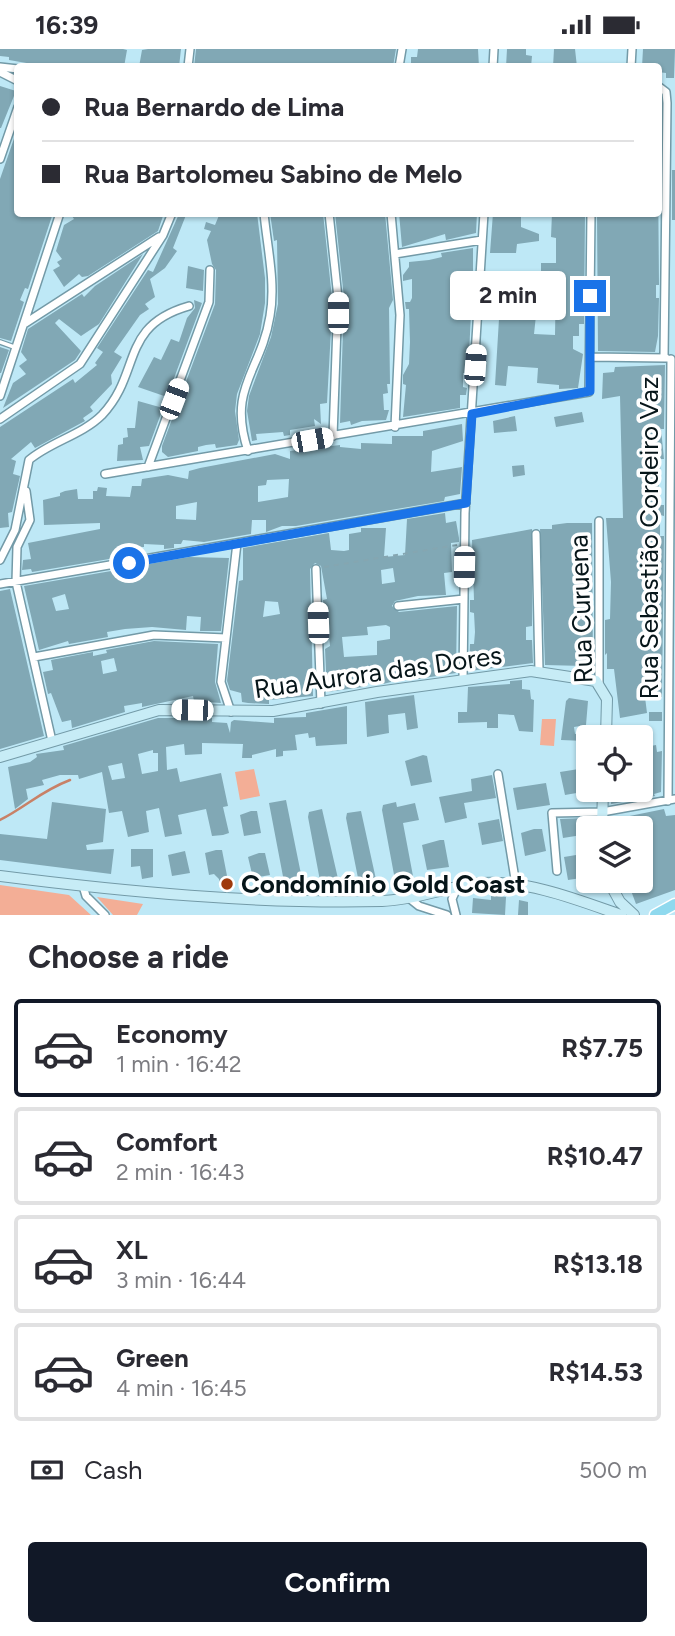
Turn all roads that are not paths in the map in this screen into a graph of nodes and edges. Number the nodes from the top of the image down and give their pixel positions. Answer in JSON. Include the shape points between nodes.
{"nodes":[{"id":1,"x":662,"y":89,"type":"edge"},
{"id":2,"x":14,"y":119,"type":"edge"},
{"id":3,"x":0,"y":159,"type":"edge"},
{"id":4,"x":59,"y":217,"type":"edge"},
{"id":5,"x":170,"y":217,"type":"edge"},
{"id":6,"x":264,"y":217,"type":"edge"},
{"id":7,"x":329,"y":217,"type":"edge"},
{"id":8,"x":391,"y":217,"type":"edge"},
{"id":9,"x":484,"y":217,"type":"edge"},
{"id":10,"x":591,"y":217,"type":"edge"},
{"id":11,"x":163,"y":235,"type":"junction"},
{"id":12,"x":482,"y":240,"type":"junction"},
{"id":13,"x":395,"y":254,"type":"junction"},
{"id":14,"x":210,"y":270,"type":"dead end"},
{"id":15,"x":666,"y":296,"type":"junction"},
{"id":16,"x":675,"y":296,"type":"edge"},
{"id":17,"x":188,"y":306,"type":"dead end"},
{"id":18,"x":24,"y":324,"type":"junction"},
{"id":19,"x":0,"y":342,"type":"edge"},
{"id":20,"x":16,"y":348,"type":"junction"},
{"id":21,"x":590,"y":356,"type":"junction"},
{"id":22,"x":670,"y":359,"type":"edge"},
{"id":23,"x":0,"y":396,"type":"edge"},
{"id":24,"x":472,"y":414,"type":"junction"},
{"id":25,"x":0,"y":419,"type":"edge"},
{"id":26,"x":395,"y":427,"type":"junction"},
{"id":27,"x":333,"y":436,"type":"junction"},
{"id":28,"x":248,"y":451,"type":"junction"},
{"id":29,"x":148,"y":467,"type":"junction"},
{"id":30,"x":105,"y":474,"type":"dead end"},
{"id":31,"x":25,"y":487,"type":"junction"},
{"id":32,"x":466,"y":503,"type":"junction"},
{"id":33,"x":599,"y":521,"type":"dead end"},
{"id":34,"x":537,"y":534,"type":"dead end"},
{"id":35,"x":237,"y":543,"type":"junction"},
{"id":36,"x":0,"y":560,"type":"edge"},
{"id":37,"x":316,"y":569,"type":"road end"},
{"id":38,"x":16,"y":582,"type":"junction"},
{"id":39,"x":0,"y":584,"type":"edge"},
{"id":40,"x":464,"y":599,"type":"junction"},
{"id":41,"x":398,"y":606,"type":"dead end"},
{"id":42,"x":226,"y":638,"type":"junction"},
{"id":43,"x":34,"y":657,"type":"junction"},
{"id":44,"x":539,"y":671,"type":"junction"},
{"id":45,"x":463,"y":680,"type":"junction"},
{"id":46,"x":599,"y":684,"type":"junction"},
{"id":47,"x":321,"y":705,"type":"junction"},
{"id":48,"x":231,"y":712,"type":"junction"},
{"id":49,"x":606,"y":725,"type":"edge"},
{"id":50,"x":52,"y":741,"type":"junction"},
{"id":51,"x":0,"y":757,"type":"edge"},
{"id":52,"x":498,"y":774,"type":"dead end"},
{"id":53,"x":672,"y":800,"type":"edge"},
{"id":54,"x":602,"y":802,"type":"edge"},
{"id":55,"x":602,"y":812,"type":"junction"},
{"id":56,"x":602,"y":816,"type":"edge"},
{"id":57,"x":557,"y":871,"type":"dead end"},
{"id":58,"x":0,"y":876,"type":"edge"},
{"id":59,"x":516,"y":885,"type":"junction"},
{"id":60,"x":83,"y":886,"type":"junction"},
{"id":61,"x":458,"y":887,"type":"junction"},
{"id":62,"x":608,"y":893,"type":"edge"},
{"id":63,"x":616,"y":893,"type":"edge"},
{"id":64,"x":409,"y":898,"type":"junction"},
{"id":65,"x":675,"y":904,"type":"edge"},
{"id":66,"x":595,"y":905,"type":"junction"},
{"id":67,"x":106,"y":915,"type":"edge"},
{"id":68,"x":447,"y":915,"type":"edge"},
{"id":69,"x":456,"y":915,"type":"edge"},
{"id":70,"x":621,"y":915,"type":"edge"},
{"id":71,"x":634,"y":915,"type":"edge"},
{"id":72,"x":654,"y":915,"type":"edge"}],
"edges":[{"from":1,"to":15,"type":"street","name":"Rua Sebastião Cordeiro Vaz","via":[[667,103]]},
{"from":2,"to":3,"type":"street"},
{"from":4,"to":18,"type":"street"},
{"from":5,"to":11,"type":"street"},
{"from":6,"to":28,"type":"street","via":[[271,303],[265,338],[241,402]]},
{"from":7,"to":27,"type":"street","via":[[338,298]]},
{"from":8,"to":13,"type":"street"},
{"from":9,"to":12,"type":"street"},
{"from":10,"to":21,"type":"street"},
{"from":11,"to":18,"type":"street"},
{"from":11,"to":25,"type":"street","via":[[80,364]]},
{"from":12,"to":13,"type":"street"},
{"from":12,"to":24,"type":"street"},
{"from":13,"to":26,"type":"street","via":[[400,316]]},
{"from":14,"to":29,"type":"street","via":[[209,302]]},
{"from":15,"to":16,"type":"lane"},
{"from":15,"to":22,"type":"street","name":"Rua Sebastião Cordeiro Vaz"},
{"from":17,"to":31,"type":"street","via":[[169,311],[147,328],[109,407],[95,421],[29,460]]},
{"from":18,"to":20,"type":"street"},
{"from":19,"to":20,"type":"lane"},
{"from":20,"to":23,"type":"street"},
{"from":21,"to":22,"type":"street"},
{"from":21,"to":24,"type":"street","via":[[587,393]]},
{"from":22,"to":53,"type":"street","name":"Rua Sebastião Cordeiro Vaz"},
{"from":24,"to":26,"type":"street"},
{"from":24,"to":32,"type":"street"},
{"from":26,"to":27,"type":"street"},
{"from":27,"to":28,"type":"street"},
{"from":28,"to":29,"type":"street"},
{"from":29,"to":30,"type":"street"},
{"from":31,"to":36,"type":"street","via":[[12,541]]},
{"from":31,"to":38,"type":"street","via":[[30,520],[17,547]]},
{"from":32,"to":35,"type":"street"},
{"from":32,"to":40,"type":"street"},
{"from":33,"to":46,"type":"street","name":"Rua Curuena"},
{"from":34,"to":44,"type":"street"},
{"from":35,"to":38,"type":"street"},
{"from":35,"to":42,"type":"street"},
{"from":37,"to":47,"type":"street"},
{"from":38,"to":39,"type":"street"},
{"from":38,"to":43,"type":"street"},
{"from":40,"to":41,"type":"street"},
{"from":40,"to":45,"type":"street"},
{"from":42,"to":43,"type":"street","via":[[154,635]]},
{"from":42,"to":48,"type":"street","via":[[221,683]]},
{"from":43,"to":50,"type":"street"},
{"from":44,"to":45,"type":"main road","name":"Rua Aurora das Dores"},
{"from":44,"to":46,"type":"main road","name":"Rua Aurora das Dores","via":[[589,678]]},
{"from":45,"to":47,"type":"main road","name":"Rua Aurora das Dores"},
{"from":46,"to":49,"type":"main road","name":"Rua Curuena","via":[[607,699]]},
{"from":47,"to":48,"type":"main road","name":"Rua Aurora das Dores"},
{"from":48,"to":50,"type":"main road","name":"Rua Aurora das Dores","via":[[159,710]]},
{"from":50,"to":51,"type":"main road","name":"Rua Aurora das Dores"},
{"from":52,"to":59,"type":"street"},
{"from":53,"to":55,"type":"street"},
{"from":54,"to":55,"type":"main road"},
{"from":55,"to":56,"type":"main road"},
{"from":55,"to":57,"type":"street","via":[[552,813]]},
{"from":58,"to":60,"type":"main road"},
{"from":59,"to":61,"type":"main road"},
{"from":59,"to":66,"type":"main road"},
{"from":60,"to":64,"type":"main road","via":[[206,896]]},
{"from":60,"to":67,"type":"street","via":[[86,896]]},
{"from":61,"to":64,"type":"main road"},
{"from":61,"to":69,"type":"street","via":[[452,899]]},
{"from":62,"to":66,"type":"main road","via":[[606,900]]},
{"from":63,"to":71,"type":"main road"},
{"from":64,"to":68,"type":"street"},
{"from":65,"to":72,"type":"main road"},
{"from":66,"to":70,"type":"main road"}]}
